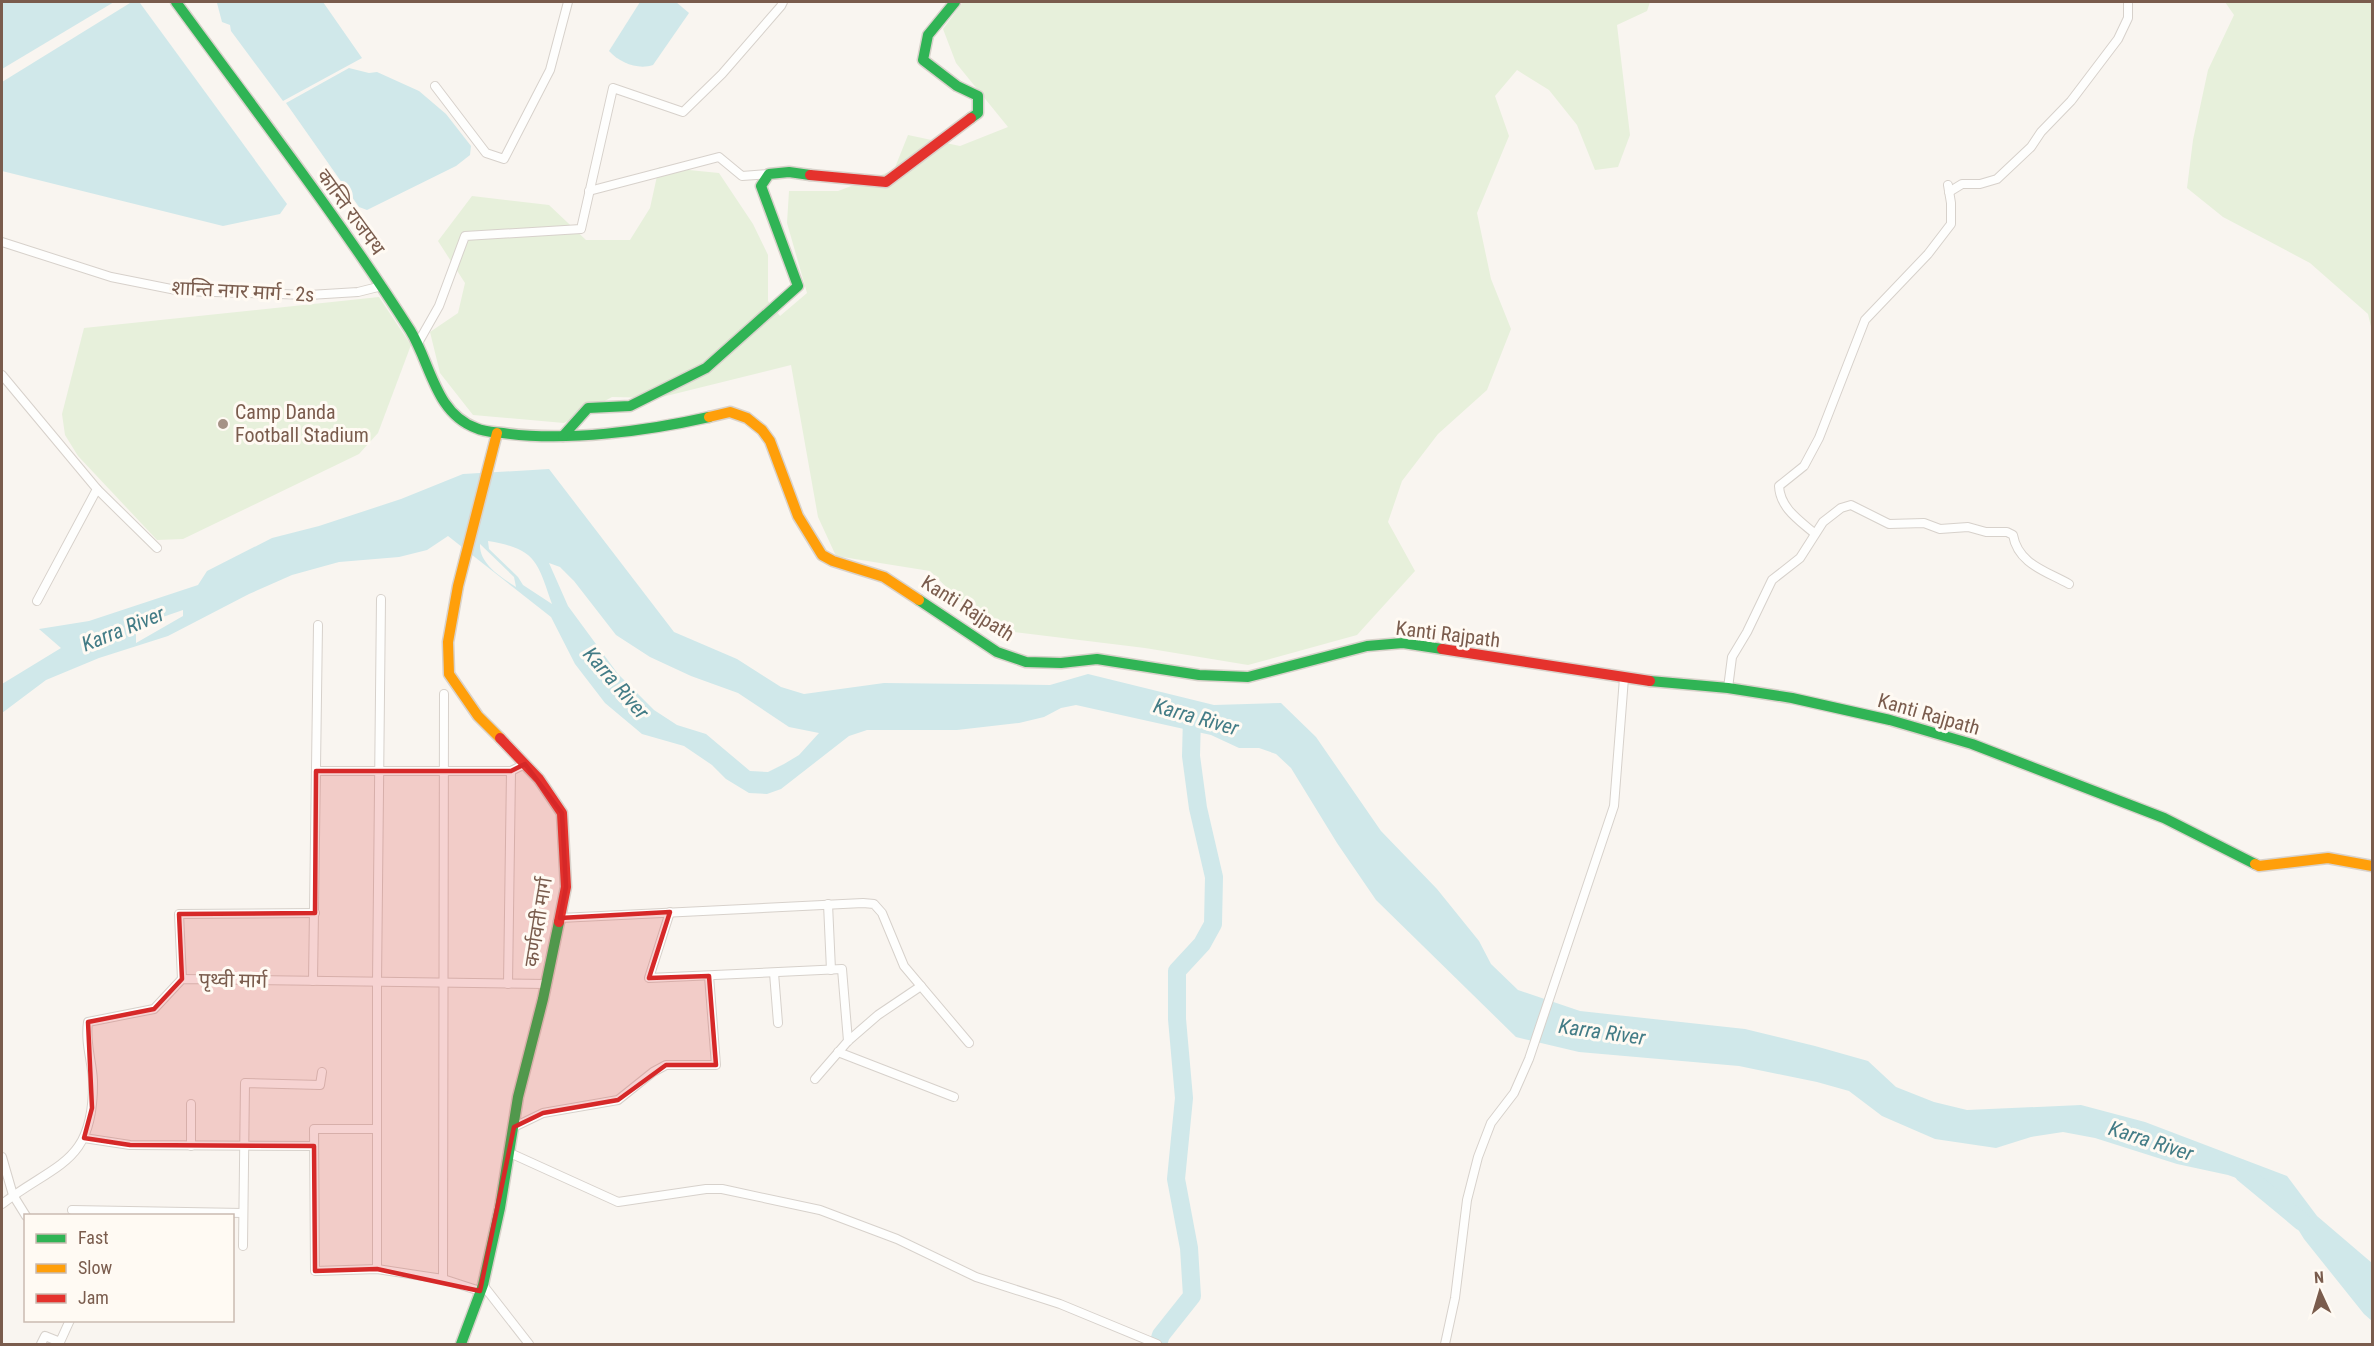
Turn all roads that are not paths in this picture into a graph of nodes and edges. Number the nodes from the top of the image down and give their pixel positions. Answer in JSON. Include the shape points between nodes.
{"nodes":[{"id":1,"x":176,"y":2,"type":"edge"},
{"id":2,"x":568,"y":2,"type":"edge"},
{"id":3,"x":783,"y":2,"type":"edge"},
{"id":4,"x":955,"y":2,"type":"edge"},
{"id":5,"x":2128,"y":2,"type":"edge"},
{"id":6,"x":435,"y":86,"type":"dead end"},
{"id":7,"x":769,"y":174,"type":"junction"},
{"id":8,"x":589,"y":190,"type":"junction"},
{"id":9,"x":2,"y":242,"type":"edge"},
{"id":10,"x":382,"y":286,"type":"junction"},
{"id":11,"x":417,"y":343,"type":"junction"},
{"id":12,"x":2,"y":375,"type":"edge"},
{"id":13,"x":497,"y":433,"type":"junction"},
{"id":14,"x":563,"y":436,"type":"junction"},
{"id":15,"x":97,"y":489,"type":"junction"},
{"id":16,"x":1814,"y":533,"type":"junction"},
{"id":17,"x":157,"y":548,"type":"dead end"},
{"id":18,"x":2069,"y":584,"type":"dead end"},
{"id":19,"x":381,"y":599,"type":"dead end"},
{"id":20,"x":37,"y":601,"type":"dead end"},
{"id":21,"x":318,"y":625,"type":"dead end"},
{"id":22,"x":1624,"y":678,"type":"junction"},
{"id":23,"x":1728,"y":688,"type":"junction"},
{"id":24,"x":444,"y":694,"type":"dead end"},
{"id":25,"x":525,"y":764,"type":"junction"},
{"id":26,"x":444,"y":770,"type":"junction"},
{"id":27,"x":316,"y":771,"type":"junction"},
{"id":28,"x":379,"y":771,"type":"junction"},
{"id":29,"x":511,"y":771,"type":"junction"},
{"id":30,"x":2373,"y":866,"type":"edge"},
{"id":31,"x":828,"y":904,"type":"junction"},
{"id":32,"x":670,"y":912,"type":"junction"},
{"id":33,"x":315,"y":913,"type":"junction"},
{"id":34,"x":560,"y":918,"type":"junction"},
{"id":35,"x":831,"y":970,"type":"junction"},
{"id":36,"x":774,"y":972,"type":"junction"},
{"id":37,"x":709,"y":976,"type":"junction"},
{"id":38,"x":182,"y":979,"type":"junction"},
{"id":39,"x":313,"y":981,"type":"junction"},
{"id":40,"x":377,"y":982,"type":"junction"},
{"id":41,"x":443,"y":983,"type":"junction"},
{"id":42,"x":508,"y":984,"type":"junction"},
{"id":43,"x":546,"y":984,"type":"junction"},
{"id":44,"x":921,"y":986,"type":"junction"},
{"id":45,"x":778,"y":1023,"type":"dead end"},
{"id":46,"x":848,"y":1041,"type":"junction"},
{"id":47,"x":969,"y":1043,"type":"dead end"},
{"id":48,"x":838,"y":1052,"type":"junction"},
{"id":49,"x":322,"y":1072,"type":"dead end"},
{"id":50,"x":815,"y":1079,"type":"dead end"},
{"id":51,"x":954,"y":1097,"type":"dead end"},
{"id":52,"x":191,"y":1104,"type":"dead end"},
{"id":53,"x":514,"y":1126,"type":"junction"},
{"id":54,"x":377,"y":1129,"type":"junction"},
{"id":55,"x":84,"y":1138,"type":"junction"},
{"id":56,"x":190,"y":1146,"type":"junction"},
{"id":57,"x":314,"y":1146,"type":"junction"},
{"id":58,"x":244,"y":1147,"type":"junction"},
{"id":59,"x":510,"y":1154,"type":"junction"},
{"id":60,"x":2,"y":1156,"type":"edge"},
{"id":61,"x":13,"y":1195,"type":"junction"},
{"id":62,"x":2,"y":1204,"type":"edge"},
{"id":63,"x":72,"y":1210,"type":"dead end"},
{"id":64,"x":243,"y":1213,"type":"junction"},
{"id":65,"x":25,"y":1214,"type":"edge"},
{"id":66,"x":183,"y":1214,"type":"edge"},
{"id":67,"x":243,"y":1245,"type":"dead end"},
{"id":68,"x":378,"y":1269,"type":"junction"},
{"id":69,"x":443,"y":1279,"type":"junction"},
{"id":70,"x":482,"y":1288,"type":"junction"},
{"id":71,"x":69,"y":1322,"type":"edge"},
{"id":72,"x":41,"y":1344,"type":"edge"},
{"id":73,"x":461,"y":1344,"type":"edge"},
{"id":74,"x":529,"y":1344,"type":"edge"},
{"id":75,"x":1156,"y":1344,"type":"edge"},
{"id":76,"x":1446,"y":1344,"type":"edge"}],
"edges":[{"from":1,"to":10,"type":"main road","name":"कान्ति राजपथ"},
{"from":2,"to":6,"type":"street","via":[[550,69],[504,159],[486,153]]},
{"from":3,"to":8,"type":"street","via":[[723,74],[683,112],[613,88]]},
{"from":4,"to":7,"type":"main road","via":[[928,35],[923,60],[957,86],[978,96],[978,113],[886,182],[789,172]]},
{"from":5,"to":16,"type":"street","via":[[2128,18],[2118,39],[2071,102],[1997,179],[1949,189],[1951,224],[1865,320],[1819,438],[1804,466],[1779,486],[1780,498]]},
{"from":7,"to":8,"type":"street","via":[[742,176],[719,157]]},
{"from":7,"to":14,"type":"main road","via":[[761,186],[798,286],[706,368],[630,406],[588,408]]},
{"from":8,"to":11,"type":"street","via":[[581,229],[465,236],[439,306]]},
{"from":9,"to":10,"type":"street","name":"शान्ति नगर मार्ग - 2s","via":[[111,277],[181,291],[309,295],[358,292]]},
{"from":10,"to":11,"type":"main road","name":"कान्ति राजपथ"},
{"from":11,"to":13,"type":"main road","name":"कान्ति राजपथ","via":[[442,400],[455,417],[477,429]]},
{"from":12,"to":15,"type":"street"},
{"from":13,"to":14,"type":"main road","name":"Kanti Rajpath"},
{"from":13,"to":25,"type":"main road","name":"कर्णवती मार्ग","via":[[458,586],[448,642],[449,674],[478,716]]},
{"from":14,"to":22,"type":"main road","name":"Kanti Rajpath","via":[[665,427],[730,412],[747,418],[770,441],[798,516],[822,555],[884,577],[997,652],[1026,662],[1097,659],[1199,675],[1248,677],[1367,646],[1403,643]]},
{"from":15,"to":17,"type":"street"},
{"from":15,"to":20,"type":"street"},
{"from":16,"to":18,"type":"street","via":[[1840,508],[1851,505],[1889,524],[1924,523],[1940,529],[1968,527],[2007,532],[2013,536],[2024,560]]},
{"from":16,"to":23,"type":"street","via":[[1800,558],[1772,580],[1732,657]]},
{"from":19,"to":28,"type":"street"},
{"from":21,"to":27,"type":"street"},
{"from":22,"to":23,"type":"main road","name":"Kanti Rajpath"},
{"from":22,"to":76,"type":"street","via":[[1614,806],[1529,1059],[1514,1093],[1491,1123],[1478,1158],[1467,1200]]},
{"from":23,"to":30,"type":"main road","name":"Kanti Rajpath","via":[[1879,717],[1972,744],[2164,818],[2259,866],[2328,858]]},
{"from":24,"to":26,"type":"street"},
{"from":25,"to":29,"type":"street"},
{"from":25,"to":34,"type":"main road","name":"कर्णवती मार्ग","via":[[562,813],[566,887]]},
{"from":26,"to":28,"type":"street"},
{"from":26,"to":29,"type":"street"},
{"from":26,"to":41,"type":"street"},
{"from":27,"to":28,"type":"street"},
{"from":27,"to":33,"type":"street"},
{"from":28,"to":40,"type":"street"},
{"from":29,"to":42,"type":"street"},
{"from":31,"to":32,"type":"street"},
{"from":31,"to":35,"type":"street"},
{"from":31,"to":44,"type":"street","via":[[874,904],[882,913],[904,966]]},
{"from":32,"to":34,"type":"street"},
{"from":32,"to":37,"type":"street","via":[[649,978]]},
{"from":33,"to":38,"type":"street","via":[[179,914]]},
{"from":33,"to":39,"type":"street"},
{"from":34,"to":43,"type":"main road","name":"कर्णवती मार्ग"},
{"from":35,"to":36,"type":"street"},
{"from":35,"to":46,"type":"street","via":[[842,969]]},
{"from":36,"to":37,"type":"street"},
{"from":36,"to":45,"type":"street"},
{"from":37,"to":53,"type":"street","via":[[716,1065],[666,1065],[618,1100],[543,1113]]},
{"from":38,"to":39,"type":"street","name":"पृथ्वी मार्ग"},
{"from":38,"to":55,"type":"street","name":"पृथ्वी मार्ग","via":[[154,1009],[88,1022],[86,1038],[93,1079]]},
{"from":39,"to":40,"type":"street","name":"पृथ्वी मार्ग"},
{"from":40,"to":41,"type":"street","name":"पृथ्वी मार्ग"},
{"from":40,"to":54,"type":"street"},
{"from":41,"to":42,"type":"street","name":"पृथ्वी मार्ग"},
{"from":41,"to":69,"type":"street"},
{"from":42,"to":43,"type":"street","name":"पृथ्वी मार्ग"},
{"from":43,"to":53,"type":"main road","name":"कर्णवती मार्ग"},
{"from":44,"to":46,"type":"street"},
{"from":44,"to":47,"type":"street"},
{"from":46,"to":48,"type":"street"},
{"from":48,"to":50,"type":"street"},
{"from":48,"to":51,"type":"street"},
{"from":49,"to":58,"type":"street","via":[[320,1084],[245,1083]]},
{"from":52,"to":56,"type":"street"},
{"from":53,"to":59,"type":"main road","name":"कर्णवती मार्ग"},
{"from":54,"to":57,"type":"street","via":[[314,1128]]},
{"from":54,"to":68,"type":"street"},
{"from":55,"to":56,"type":"street"},
{"from":55,"to":61,"type":"street","name":"पृथ्वी मार्ग","via":[[61,1166]]},
{"from":56,"to":58,"type":"street"},
{"from":57,"to":58,"type":"street"},
{"from":57,"to":68,"type":"street","via":[[315,1271]]},
{"from":58,"to":64,"type":"street"},
{"from":59,"to":70,"type":"main road","name":"कर्णवती मार्ग"},
{"from":59,"to":75,"type":"street","via":[[618,1202],[722,1189],[820,1210],[897,1239],[976,1277],[1060,1304]]},
{"from":60,"to":61,"type":"street"},
{"from":61,"to":62,"type":"street","name":"पृथ्वी मार्ग"},
{"from":61,"to":65,"type":"street"},
{"from":63,"to":66,"type":"street"},
{"from":64,"to":66,"type":"street"},
{"from":64,"to":67,"type":"street"},
{"from":68,"to":69,"type":"street"},
{"from":69,"to":70,"type":"street"},
{"from":70,"to":73,"type":"main road","name":"कर्णवती मार्ग"},
{"from":70,"to":74,"type":"street"},
{"from":71,"to":72,"type":"street","via":[[60,1341],[45,1336]]}]}
